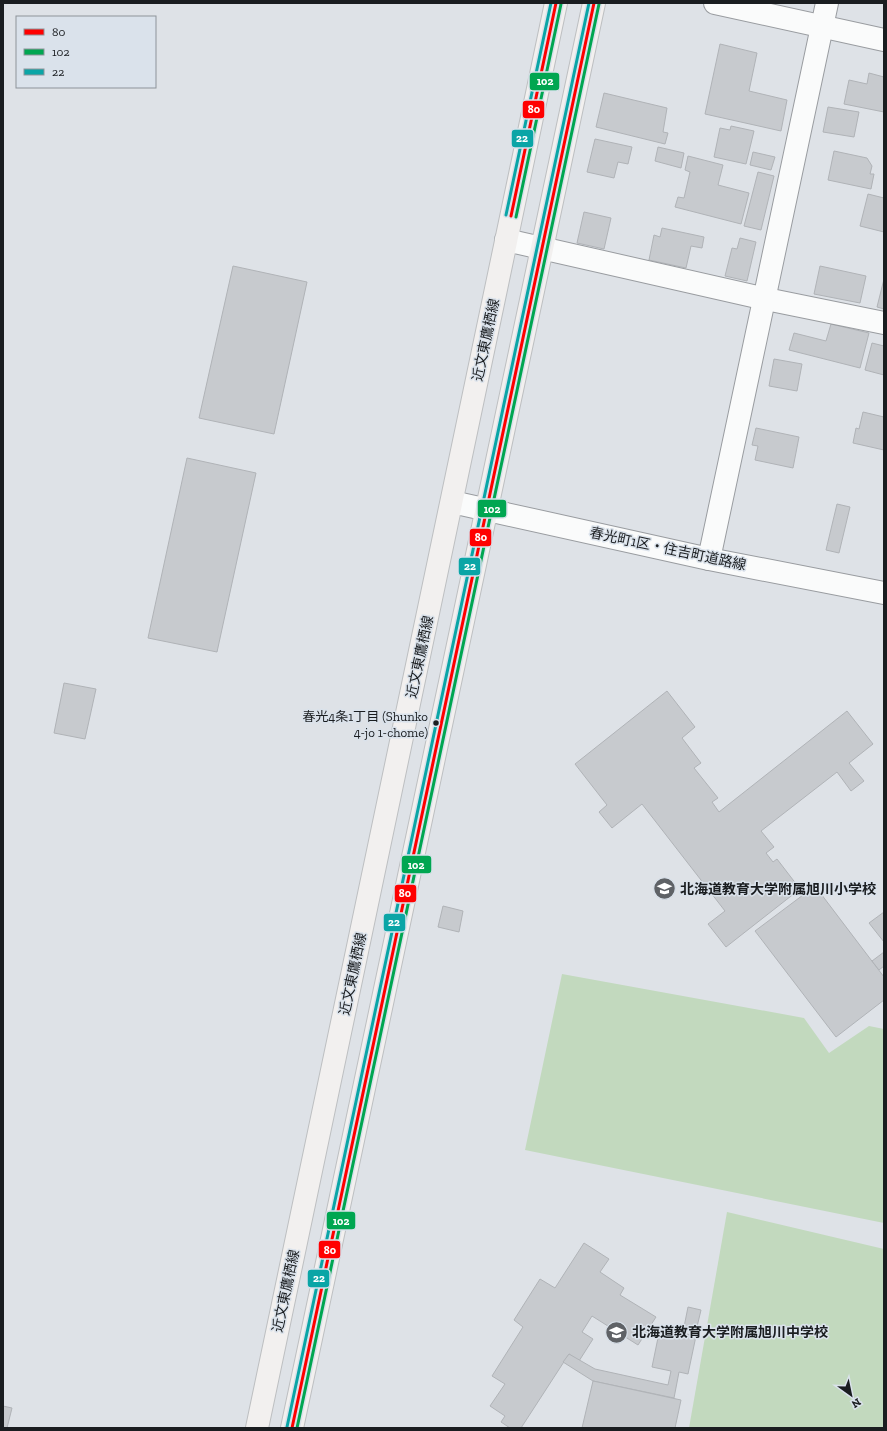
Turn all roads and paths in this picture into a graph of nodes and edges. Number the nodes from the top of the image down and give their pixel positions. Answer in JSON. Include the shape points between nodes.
{"nodes":[{"id":1,"x":556,"y":3,"type":"edge"},
{"id":2,"x":594,"y":3,"type":"edge"},
{"id":3,"x":715,"y":3,"type":"edge"},
{"id":4,"x":827,"y":3,"type":"edge"},
{"id":5,"x":822,"y":26,"type":"junction"},
{"id":6,"x":884,"y":40,"type":"edge"},
{"id":7,"x":506,"y":240,"type":"junction"},
{"id":8,"x":541,"y":247,"type":"junction"},
{"id":9,"x":766,"y":299,"type":"junction"},
{"id":10,"x":884,"y":323,"type":"edge"},
{"id":11,"x":452,"y":502,"type":"junction"},
{"id":12,"x":486,"y":510,"type":"junction"},
{"id":13,"x":709,"y":559,"type":"junction"},
{"id":14,"x":884,"y":593,"type":"edge"},
{"id":15,"x":257,"y":1428,"type":"edge"},
{"id":16,"x":292,"y":1428,"type":"edge"}],
"edges":[{"from":1,"to":7,"type":"main road","name":"近文東鷹栖線"},
{"from":2,"to":8,"type":"main road"},
{"from":3,"to":5,"type":"street"},
{"from":4,"to":5,"type":"street"},
{"from":5,"to":6,"type":"street"},
{"from":5,"to":9,"type":"street"},
{"from":7,"to":8,"type":"street"},
{"from":7,"to":11,"type":"main road","name":"近文東鷹栖線"},
{"from":8,"to":9,"type":"street"},
{"from":8,"to":12,"type":"main road"},
{"from":9,"to":10,"type":"street"},
{"from":9,"to":13,"type":"street"},
{"from":11,"to":12,"type":"street","name":"春光町1区・住吉町道路線"},
{"from":11,"to":15,"type":"main road","name":"近文東鷹栖線"},
{"from":12,"to":13,"type":"street","name":"春光町1区・住吉町道路線"},
{"from":12,"to":16,"type":"main road"},
{"from":13,"to":14,"type":"street","name":"春光町1区・住吉町道路線"}]}
